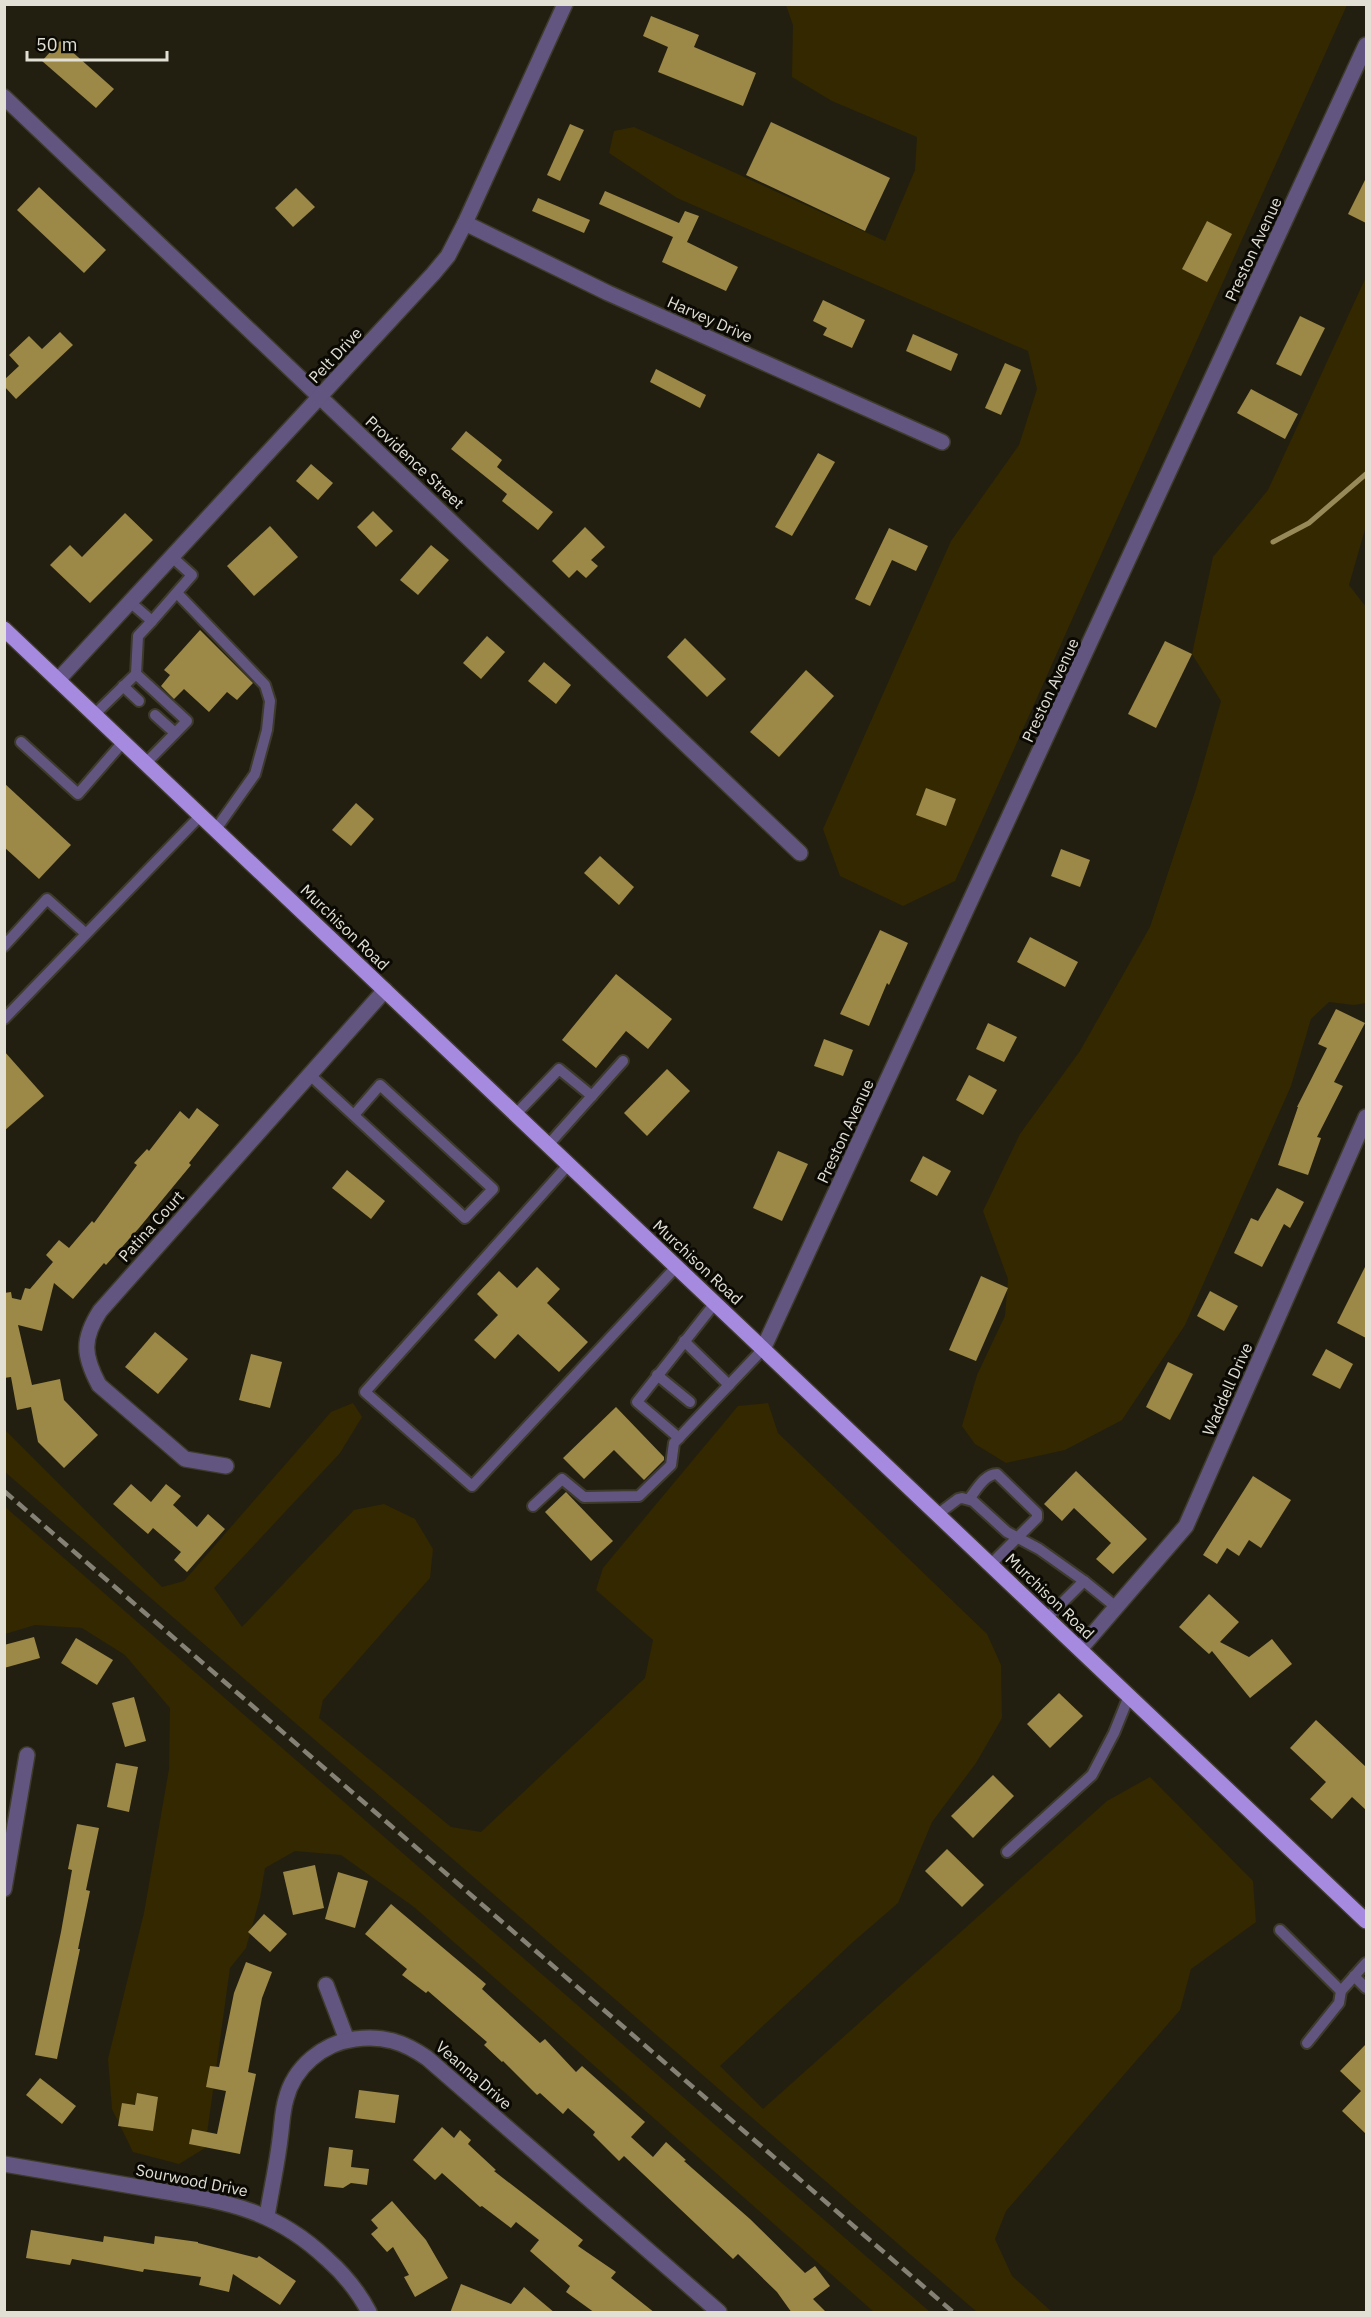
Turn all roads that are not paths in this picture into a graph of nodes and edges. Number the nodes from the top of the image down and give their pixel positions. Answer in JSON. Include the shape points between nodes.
{"nodes":[{"id":1,"x":565,"y":4,"type":"edge"},
{"id":2,"x":1366,"y":45,"type":"edge"},
{"id":3,"x":4,"y":97,"type":"edge"},
{"id":4,"x":465,"y":223,"type":"junction"},
{"id":5,"x":320,"y":397,"type":"junction"},
{"id":6,"x":942,"y":442,"type":"dead end"},
{"id":7,"x":172,"y":557,"type":"junction"},
{"id":8,"x":177,"y":592,"type":"junction"},
{"id":9,"x":130,"y":602,"type":"junction"},
{"id":10,"x":152,"y":621,"type":"junction"},
{"id":11,"x":4,"y":629,"type":"edge"},
{"id":12,"x":136,"y":674,"type":"junction"},
{"id":13,"x":58,"y":680,"type":"junction"},
{"id":14,"x":123,"y":686,"type":"junction"},
{"id":15,"x":139,"y":701,"type":"dead end"},
{"id":16,"x":94,"y":714,"type":"junction"},
{"id":17,"x":155,"y":715,"type":"dead end"},
{"id":18,"x":175,"y":733,"type":"junction"},
{"id":19,"x":21,"y":742,"type":"dead end"},
{"id":20,"x":123,"y":742,"type":"junction"},
{"id":21,"x":146,"y":763,"type":"junction"},
{"id":22,"x":201,"y":815,"type":"junction"},
{"id":23,"x":216,"y":829,"type":"junction"},
{"id":24,"x":800,"y":854,"type":"dead end"},
{"id":25,"x":85,"y":933,"type":"junction"},
{"id":26,"x":4,"y":946,"type":"edge"},
{"id":27,"x":385,"y":990,"type":"junction"},
{"id":28,"x":4,"y":1018,"type":"edge"},
{"id":29,"x":623,"y":1061,"type":"dead end"},
{"id":30,"x":310,"y":1075,"type":"junction"},
{"id":31,"x":592,"y":1096,"type":"junction"},
{"id":32,"x":517,"y":1113,"type":"junction"},
{"id":33,"x":354,"y":1115,"type":"junction"},
{"id":34,"x":1366,"y":1117,"type":"edge"},
{"id":35,"x":549,"y":1144,"type":"junction"},
{"id":36,"x":569,"y":1164,"type":"junction"},
{"id":37,"x":677,"y":1266,"type":"junction"},
{"id":38,"x":715,"y":1303,"type":"junction"},
{"id":39,"x":684,"y":1341,"type":"junction"},
{"id":40,"x":764,"y":1348,"type":"junction"},
{"id":41,"x":657,"y":1376,"type":"junction"},
{"id":42,"x":729,"y":1385,"type":"junction"},
{"id":43,"x":690,"y":1402,"type":"dead end"},
{"id":44,"x":679,"y":1438,"type":"junction"},
{"id":45,"x":226,"y":1466,"type":"dead end"},
{"id":46,"x":969,"y":1499,"type":"junction"},
{"id":47,"x":533,"y":1506,"type":"dead end"},
{"id":48,"x":938,"y":1514,"type":"junction"},
{"id":49,"x":1017,"y":1538,"type":"junction"},
{"id":50,"x":991,"y":1564,"type":"junction"},
{"id":51,"x":1084,"y":1581,"type":"junction"},
{"id":52,"x":1116,"y":1608,"type":"junction"},
{"id":53,"x":1047,"y":1618,"type":"junction"},
{"id":54,"x":1080,"y":1649,"type":"junction"},
{"id":55,"x":1129,"y":1696,"type":"junction"},
{"id":56,"x":27,"y":1755,"type":"dead end"},
{"id":57,"x":1006,"y":1852,"type":"dead end"},
{"id":58,"x":4,"y":1889,"type":"edge"},
{"id":59,"x":1366,"y":1921,"type":"edge"},
{"id":60,"x":1280,"y":1930,"type":"dead end"},
{"id":61,"x":1366,"y":1963,"type":"edge"},
{"id":62,"x":1354,"y":1976,"type":"junction"},
{"id":63,"x":326,"y":1985,"type":"dead end"},
{"id":64,"x":1366,"y":1988,"type":"edge"},
{"id":65,"x":1341,"y":1991,"type":"junction"},
{"id":66,"x":347,"y":2040,"type":"junction"},
{"id":67,"x":1306,"y":2043,"type":"dead end"},
{"id":68,"x":4,"y":2164,"type":"edge"},
{"id":69,"x":267,"y":2216,"type":"junction"},
{"id":70,"x":364,"y":2311,"type":"edge"},
{"id":71,"x":719,"y":2313,"type":"edge"}],
"edges":[{"from":1,"to":4,"type":"street","name":"Pelt Drive"},
{"from":2,"to":40,"type":"street","name":"Preston Avenue"},
{"from":3,"to":5,"type":"street","name":"Providence Street"},
{"from":4,"to":5,"type":"street","name":"Pelt Drive","via":[[433,274]]},
{"from":4,"to":6,"type":"street","name":"Harvey Drive","via":[[608,292]]},
{"from":5,"to":7,"type":"street","name":"Pelt Drive"},
{"from":5,"to":24,"type":"street","name":"Providence Street"},
{"from":7,"to":8,"type":"lane","via":[[192,576]]},
{"from":7,"to":9,"type":"street","name":"Pelt Drive"},
{"from":8,"to":10,"type":"lane"},
{"from":8,"to":23,"type":"lane","via":[[265,685],[270,701],[255,774]]},
{"from":9,"to":10,"type":"lane"},
{"from":9,"to":13,"type":"street","name":"Pelt Drive"},
{"from":10,"to":12,"type":"lane","via":[[138,636]]},
{"from":11,"to":13,"type":"main road","name":"Murchison Road"},
{"from":12,"to":14,"type":"lane"},
{"from":12,"to":18,"type":"lane","via":[[187,721]]},
{"from":13,"to":16,"type":"main road","name":"Murchison Road"},
{"from":14,"to":15,"type":"lane"},
{"from":14,"to":16,"type":"lane"},
{"from":16,"to":20,"type":"main road","name":"Murchison Road"},
{"from":17,"to":18,"type":"lane"},
{"from":18,"to":21,"type":"lane"},
{"from":19,"to":20,"type":"lane","via":[[78,794]]},
{"from":20,"to":21,"type":"main road","name":"Murchison Road"},
{"from":21,"to":22,"type":"main road","name":"Murchison Road"},
{"from":22,"to":23,"type":"main road","name":"Murchison Road"},
{"from":22,"to":25,"type":"lane"},
{"from":23,"to":27,"type":"main road","name":"Murchison Road"},
{"from":25,"to":26,"type":"lane","via":[[47,899]]},
{"from":25,"to":28,"type":"lane"},
{"from":27,"to":30,"type":"street","name":"Patina Court"},
{"from":27,"to":32,"type":"main road","name":"Murchison Road"},
{"from":29,"to":31,"type":"lane"},
{"from":30,"to":33,"type":"lane"},
{"from":30,"to":45,"type":"street","name":"Patina Court","via":[[89,1328],[90,1369],[99,1384],[185,1459]]},
{"from":31,"to":32,"type":"lane","via":[[559,1069]]},
{"from":31,"to":35,"type":"lane"},
{"from":32,"to":35,"type":"main road","name":"Murchison Road"},
{"from":33,"to":33,"type":"lane","via":[[465,1218],[493,1189],[380,1085]]},
{"from":34,"to":52,"type":"street","name":"Waddell Drive","via":[[1186,1526]]},
{"from":35,"to":36,"type":"main road","name":"Murchison Road"},
{"from":36,"to":37,"type":"main road","name":"Murchison Road"},
{"from":36,"to":37,"type":"lane","via":[[365,1392],[472,1486]]},
{"from":37,"to":38,"type":"main road","name":"Murchison Road"},
{"from":38,"to":39,"type":"lane"},
{"from":38,"to":40,"type":"main road","name":"Murchison Road"},
{"from":39,"to":41,"type":"lane"},
{"from":39,"to":42,"type":"lane"},
{"from":40,"to":42,"type":"lane"},
{"from":40,"to":48,"type":"main road","name":"Murchison Road"},
{"from":41,"to":43,"type":"lane"},
{"from":41,"to":44,"type":"lane","via":[[637,1402]]},
{"from":42,"to":44,"type":"lane"},
{"from":44,"to":47,"type":"lane","via":[[674,1443],[671,1465],[639,1496],[584,1497],[562,1479]]},
{"from":46,"to":48,"type":"lane","via":[[952,1502]]},
{"from":46,"to":49,"type":"lane"},
{"from":46,"to":49,"type":"lane","via":[[990,1474],[1000,1476],[1038,1514]]},
{"from":48,"to":50,"type":"main road","name":"Murchison Road"},
{"from":49,"to":50,"type":"lane"},
{"from":49,"to":51,"type":"lane"},
{"from":50,"to":53,"type":"main road","name":"Murchison Road"},
{"from":51,"to":52,"type":"lane"},
{"from":51,"to":53,"type":"lane"},
{"from":52,"to":54,"type":"street","name":"Waddell Drive"},
{"from":53,"to":54,"type":"main road","name":"Murchison Road"},
{"from":54,"to":55,"type":"main road","name":"Murchison Road"},
{"from":55,"to":57,"type":"lane","via":[[1092,1775]]},
{"from":55,"to":59,"type":"main road","name":"Murchison Road"},
{"from":56,"to":58,"type":"street"},
{"from":60,"to":65,"type":"lane"},
{"from":61,"to":62,"type":"lane"},
{"from":62,"to":64,"type":"lane"},
{"from":62,"to":65,"type":"lane"},
{"from":63,"to":66,"type":"street"},
{"from":65,"to":67,"type":"lane","via":[[1339,2003]]},
{"from":66,"to":69,"type":"street","name":"Veanna Drive","via":[[314,2056],[291,2086],[281,2123]]},
{"from":66,"to":71,"type":"street","name":"Veanna Drive","via":[[394,2040],[428,2058]]},
{"from":68,"to":69,"type":"street","name":"Sourwood Drive","via":[[217,2201]]},
{"from":69,"to":70,"type":"street","name":"Sourwood Drive","via":[[309,2242],[337,2268]]}]}
